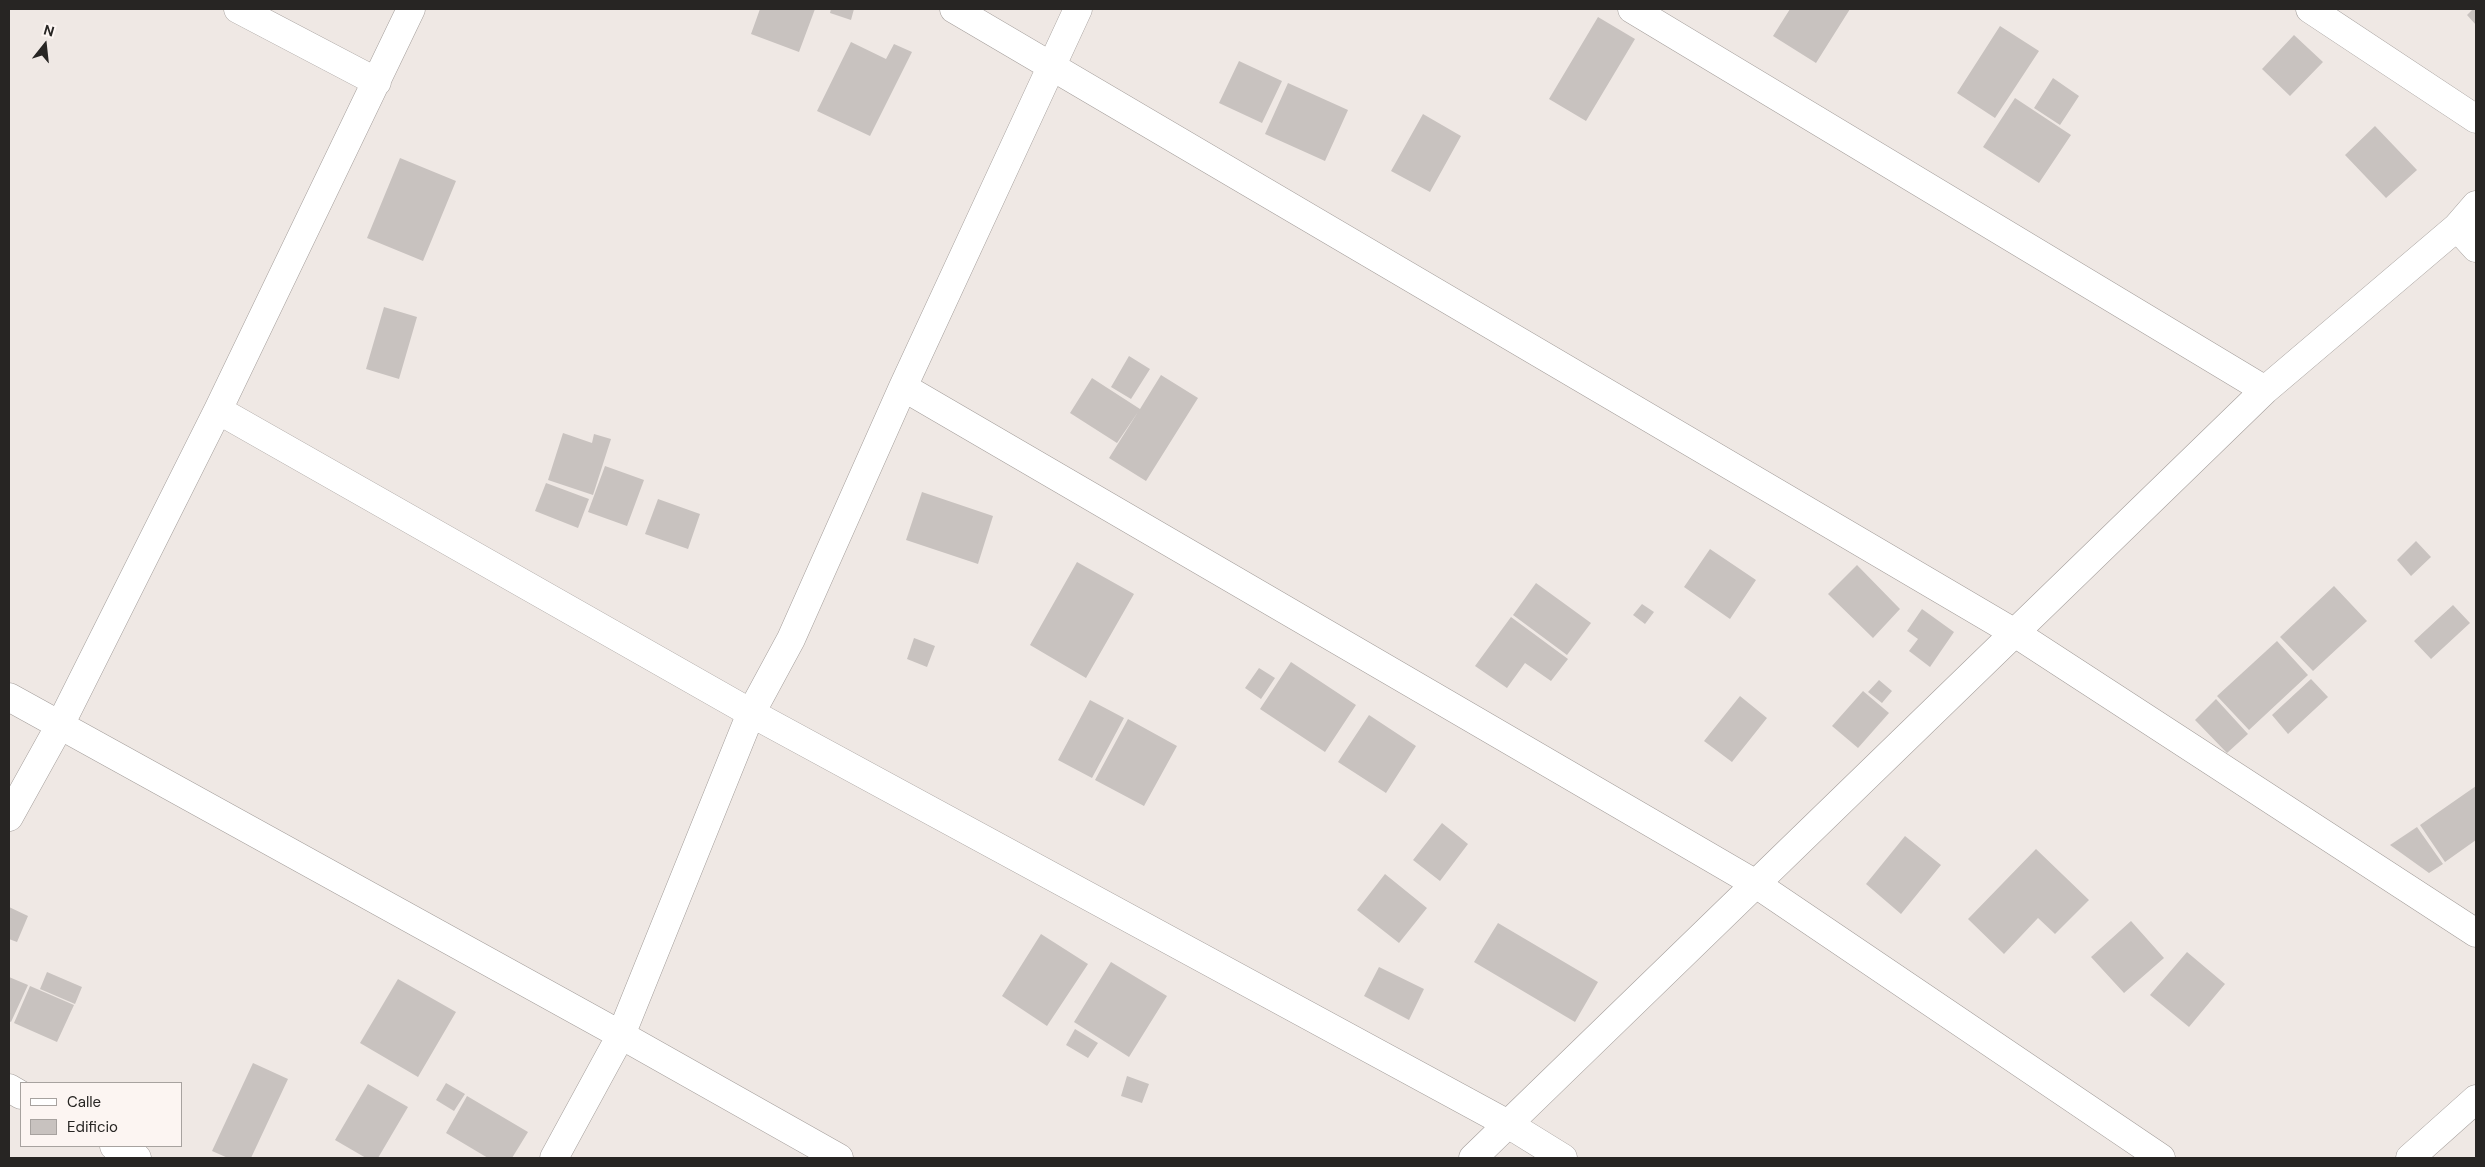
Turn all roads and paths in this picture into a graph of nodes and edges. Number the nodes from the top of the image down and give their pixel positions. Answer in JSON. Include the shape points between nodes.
{"nodes":[{"id":1,"x":238,"y":9,"type":"edge"},
{"id":2,"x":411,"y":9,"type":"edge"},
{"id":3,"x":954,"y":9,"type":"edge"},
{"id":4,"x":1078,"y":9,"type":"edge"},
{"id":5,"x":1632,"y":9,"type":"edge"},
{"id":6,"x":2310,"y":9,"type":"edge"},
{"id":7,"x":1051,"y":65,"type":"junction"},
{"id":8,"x":377,"y":82,"type":"junction"},
{"id":9,"x":2476,"y":119,"type":"edge"},
{"id":10,"x":2476,"y":205,"type":"edge"},
{"id":11,"x":2457,"y":226,"type":"junction"},
{"id":12,"x":2476,"y":248,"type":"edge"},
{"id":13,"x":904,"y":387,"type":"junction"},
{"id":14,"x":2265,"y":390,"type":"junction"},
{"id":15,"x":218,"y":410,"type":"junction"},
{"id":16,"x":2015,"y":632,"type":"junction"},
{"id":17,"x":9,"y":697,"type":"edge"},
{"id":18,"x":750,"y":713,"type":"junction"},
{"id":19,"x":60,"y":725,"type":"junction"},
{"id":20,"x":9,"y":817,"type":"edge"},
{"id":21,"x":1756,"y":884,"type":"junction"},
{"id":22,"x":2476,"y":933,"type":"edge"},
{"id":23,"x":621,"y":1035,"type":"junction"},
{"id":24,"x":9,"y":1088,"type":"edge"},
{"id":25,"x":20,"y":1094,"type":"edge"},
{"id":26,"x":2476,"y":1099,"type":"edge"},
{"id":27,"x":1508,"y":1124,"type":"junction"},
{"id":28,"x":116,"y":1147,"type":"edge"},
{"id":29,"x":137,"y":1158,"type":"edge"},
{"id":30,"x":554,"y":1158,"type":"edge"},
{"id":31,"x":839,"y":1158,"type":"edge"},
{"id":32,"x":1473,"y":1158,"type":"edge"},
{"id":33,"x":1563,"y":1158,"type":"edge"},
{"id":34,"x":2161,"y":1158,"type":"edge"},
{"id":35,"x":2410,"y":1158,"type":"edge"}],
"edges":[{"from":1,"to":8,"type":"street"},
{"from":2,"to":8,"type":"street"},
{"from":3,"to":7,"type":"street"},
{"from":4,"to":7,"type":"street"},
{"from":5,"to":14,"type":"street"},
{"from":6,"to":9,"type":"street"},
{"from":7,"to":13,"type":"street"},
{"from":7,"to":16,"type":"street"},
{"from":8,"to":15,"type":"street"},
{"from":10,"to":11,"type":"street"},
{"from":11,"to":12,"type":"street"},
{"from":11,"to":14,"type":"street"},
{"from":13,"to":18,"type":"street","via":[[791,639]]},
{"from":13,"to":21,"type":"street"},
{"from":14,"to":16,"type":"street"},
{"from":15,"to":18,"type":"street"},
{"from":15,"to":19,"type":"street"},
{"from":16,"to":21,"type":"street"},
{"from":16,"to":22,"type":"street"},
{"from":17,"to":19,"type":"street"},
{"from":18,"to":23,"type":"street"},
{"from":18,"to":27,"type":"street"},
{"from":19,"to":20,"type":"street"},
{"from":19,"to":23,"type":"street"},
{"from":21,"to":27,"type":"street"},
{"from":21,"to":34,"type":"street"},
{"from":23,"to":30,"type":"street"},
{"from":23,"to":31,"type":"street"},
{"from":24,"to":25,"type":"street"},
{"from":26,"to":35,"type":"street"},
{"from":27,"to":32,"type":"street"},
{"from":27,"to":33,"type":"street"},
{"from":28,"to":29,"type":"street"}]}
